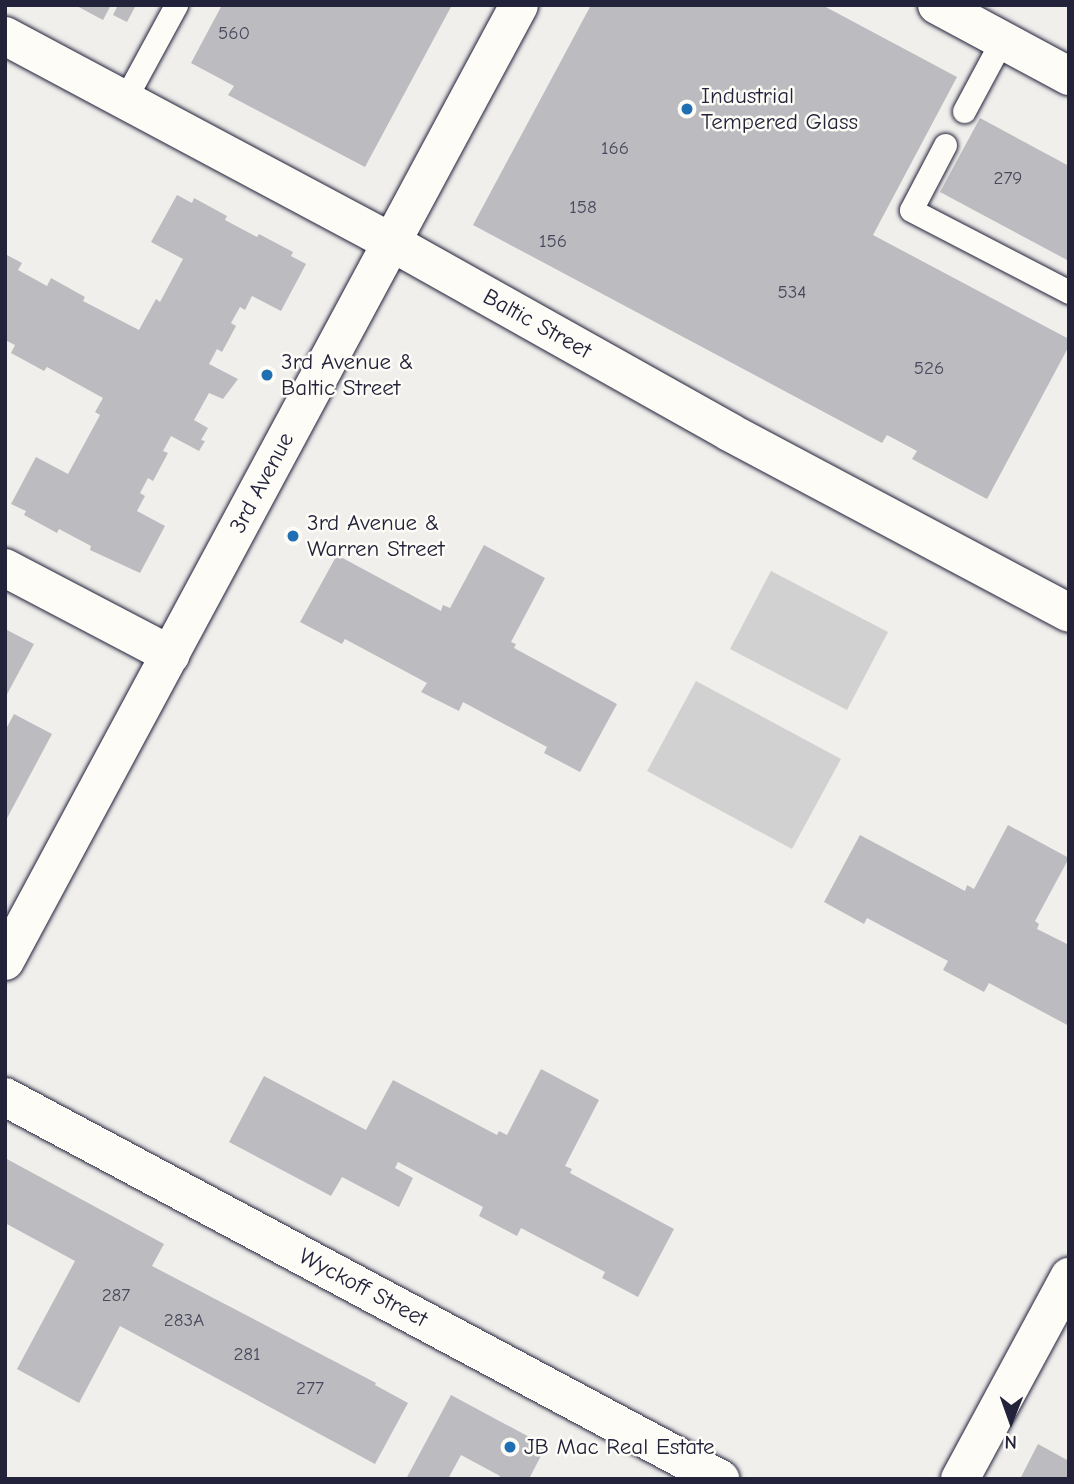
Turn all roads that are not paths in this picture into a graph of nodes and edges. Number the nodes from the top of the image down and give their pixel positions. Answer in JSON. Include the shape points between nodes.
{"nodes":[{"id":1,"x":176,"y":5,"type":"edge"},
{"id":2,"x":519,"y":5,"type":"edge"},
{"id":3,"x":937,"y":5,"type":"edge"},
{"id":4,"x":5,"y":36,"type":"edge"},
{"id":5,"x":1002,"y":40,"type":"junction"},
{"id":6,"x":1069,"y":76,"type":"edge"},
{"id":7,"x":125,"y":100,"type":"junction"},
{"id":8,"x":964,"y":111,"type":"dead end"},
{"id":9,"x":945,"y":145,"type":"dead end"},
{"id":10,"x":391,"y":242,"type":"junction"},
{"id":11,"x":1069,"y":292,"type":"edge"},
{"id":12,"x":5,"y":568,"type":"edge"},
{"id":13,"x":1069,"y":613,"type":"edge"},
{"id":14,"x":171,"y":655,"type":"junction"},
{"id":15,"x":5,"y":961,"type":"edge"},
{"id":16,"x":5,"y":1097,"type":"edge"},
{"id":17,"x":1069,"y":1277,"type":"edge"},
{"id":18,"x":720,"y":1479,"type":"edge"},
{"id":19,"x":960,"y":1479,"type":"edge"}],
"edges":[{"from":1,"to":7,"type":"lane"},
{"from":2,"to":10,"type":"street","name":"3rd Avenue"},
{"from":3,"to":5,"type":"street"},
{"from":4,"to":7,"type":"street","name":"Baltic Street"},
{"from":5,"to":6,"type":"street"},
{"from":5,"to":8,"type":"lane"},
{"from":7,"to":10,"type":"street","name":"Baltic Street"},
{"from":9,"to":11,"type":"lane","via":[[911,209]]},
{"from":10,"to":13,"type":"street","name":"Baltic Street","via":[[729,432]]},
{"from":10,"to":14,"type":"street","name":"3rd Avenue"},
{"from":12,"to":14,"type":"street"},
{"from":14,"to":15,"type":"street","name":"3rd Avenue"},
{"from":16,"to":18,"type":"street","name":"Wyckoff Street"},
{"from":17,"to":19,"type":"street"}]}
